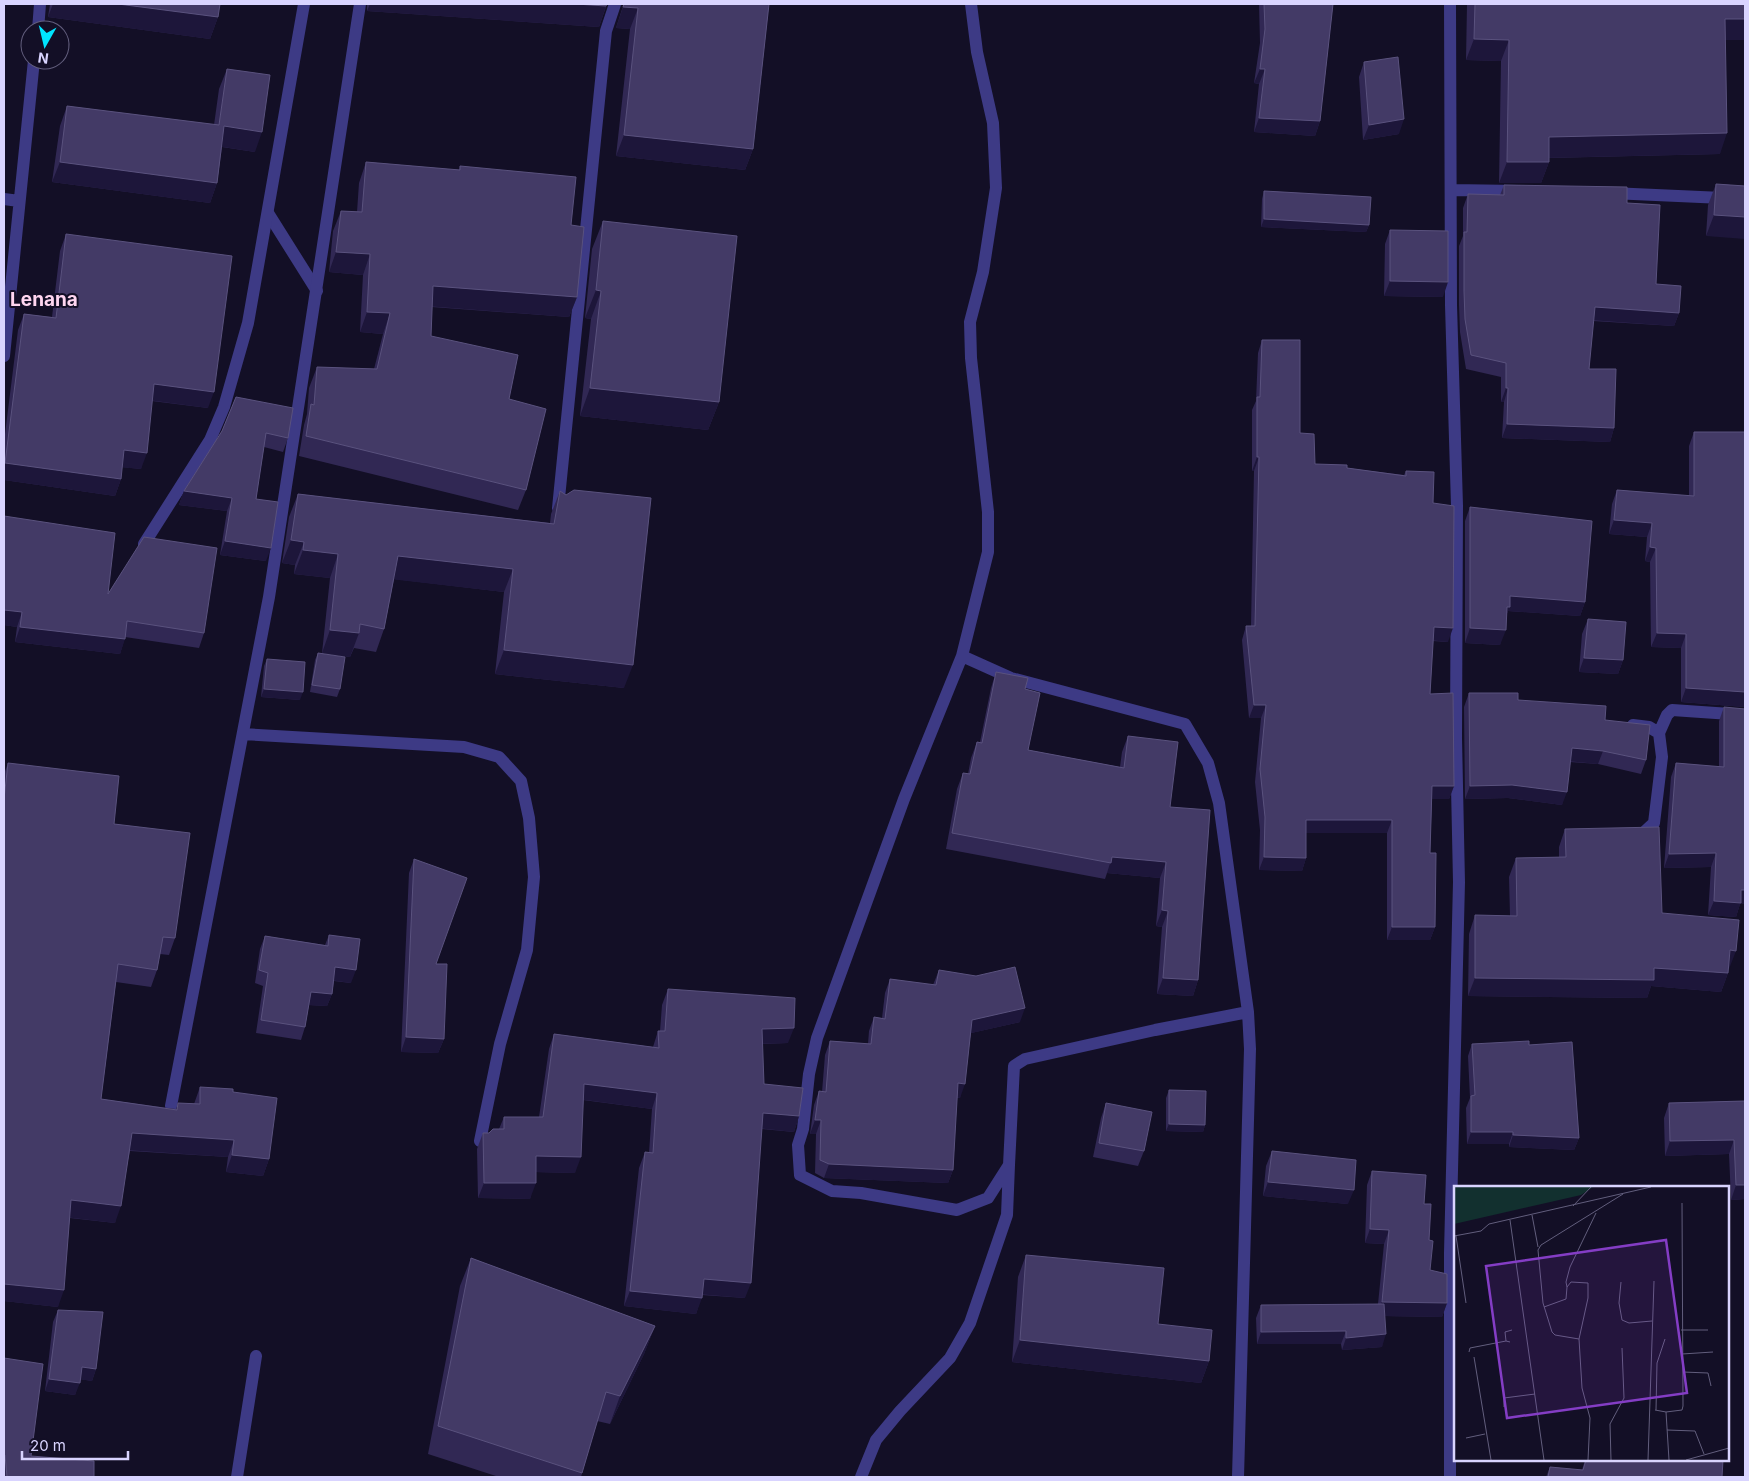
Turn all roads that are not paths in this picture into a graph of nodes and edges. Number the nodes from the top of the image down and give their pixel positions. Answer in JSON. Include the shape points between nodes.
{"nodes":[{"id":1,"x":40,"y":4,"type":"edge"},
{"id":2,"x":304,"y":4,"type":"edge"},
{"id":3,"x":360,"y":4,"type":"edge"},
{"id":4,"x":614,"y":4,"type":"edge"},
{"id":5,"x":971,"y":4,"type":"edge"},
{"id":6,"x":1450,"y":4,"type":"edge"},
{"id":7,"x":39,"y":20,"type":"edge"},
{"id":8,"x":33,"y":70,"type":"edge"},
{"id":9,"x":1451,"y":190,"type":"junction"},
{"id":10,"x":1530,"y":192,"type":"edge"},
{"id":11,"x":1599,"y":192,"type":"edge"},
{"id":12,"x":1745,"y":199,"type":"edge"},
{"id":13,"x":4,"y":200,"type":"edge"},
{"id":14,"x":19,"y":201,"type":"junction"},
{"id":15,"x":268,"y":213,"type":"junction"},
{"id":16,"x":317,"y":291,"type":"junction"},
{"id":17,"x":4,"y":356,"type":"edge"},
{"id":18,"x":558,"y":510,"type":"edge"},
{"id":19,"x":144,"y":544,"type":"edge"},
{"id":20,"x":962,"y":656,"type":"junction"},
{"id":21,"x":1745,"y":715,"type":"edge"},
{"id":22,"x":1618,"y":723,"type":"edge"},
{"id":23,"x":1659,"y":733,"type":"junction"},
{"id":24,"x":243,"y":734,"type":"junction"},
{"id":25,"x":1622,"y":836,"type":"edge"},
{"id":26,"x":1248,"y":1012,"type":"junction"},
{"id":27,"x":171,"y":1106,"type":"dead end"},
{"id":28,"x":480,"y":1141,"type":"dead end"},
{"id":29,"x":1009,"y":1166,"type":"junction"},
{"id":30,"x":256,"y":1356,"type":"dead end"},
{"id":31,"x":237,"y":1477,"type":"edge"},
{"id":32,"x":861,"y":1477,"type":"edge"},
{"id":33,"x":1238,"y":1477,"type":"edge"},
{"id":34,"x":1450,"y":1477,"type":"edge"}],
"edges":[{"from":1,"to":7,"type":"street"},
{"from":2,"to":15,"type":"street"},
{"from":3,"to":16,"type":"street"},
{"from":4,"to":18,"type":"street","via":[[606,31]]},
{"from":5,"to":20,"type":"street","via":[[977,52],[993,123],[996,188],[983,272],[970,322],[988,512],[988,552]]},
{"from":6,"to":9,"type":"street"},
{"from":8,"to":14,"type":"street"},
{"from":9,"to":10,"type":"street"},
{"from":9,"to":34,"type":"street","via":[[1459,882],[1450,1234]]},
{"from":11,"to":12,"type":"street"},
{"from":13,"to":14,"type":"street"},
{"from":14,"to":17,"type":"street"},
{"from":15,"to":16,"type":"street"},
{"from":15,"to":19,"type":"street","via":[[248,323],[224,407],[210,440]]},
{"from":16,"to":24,"type":"street","via":[[269,597]]},
{"from":20,"to":26,"type":"street","via":[[1011,678],[1185,724],[1208,762],[1219,803]]},
{"from":20,"to":29,"type":"street","via":[[904,799],[817,1038],[798,1145],[800,1175],[832,1191],[957,1210],[988,1198]]},
{"from":21,"to":23,"type":"street","via":[[1672,710]]},
{"from":22,"to":23,"type":"street","via":[[1649,726]]},
{"from":23,"to":25,"type":"street","via":[[1662,757],[1654,824],[1641,837]]},
{"from":24,"to":27,"type":"street"},
{"from":24,"to":28,"type":"street","via":[[464,746],[499,757],[521,781],[529,818],[534,877],[526,950],[500,1044]]},
{"from":26,"to":29,"type":"street","via":[[1025,1059],[1014,1066]]},
{"from":26,"to":33,"type":"street","via":[[1249,1141]]},
{"from":29,"to":32,"type":"street","via":[[1007,1215],[970,1323],[950,1358],[876,1440]]},
{"from":30,"to":31,"type":"street"}]}
